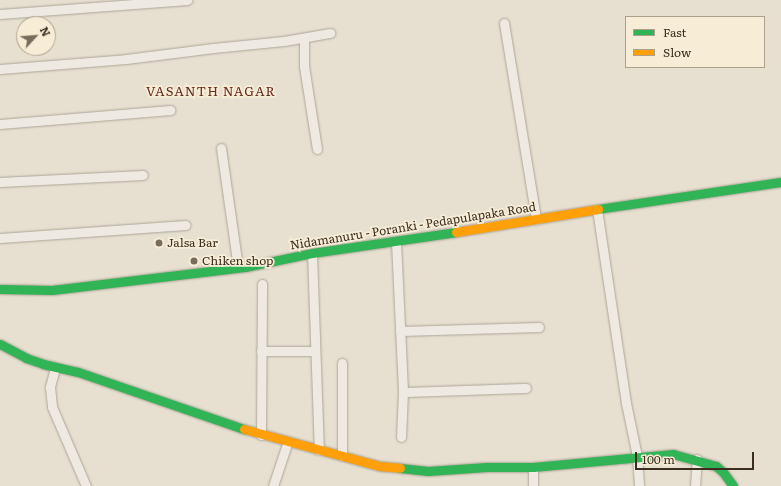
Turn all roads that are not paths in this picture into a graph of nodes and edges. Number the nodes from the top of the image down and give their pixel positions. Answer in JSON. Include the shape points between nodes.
{"nodes":[{"id":1,"x":187,"y":0,"type":"edge"},
{"id":2,"x":158,"y":1,"type":"edge"},
{"id":3,"x":0,"y":14,"type":"edge"},
{"id":4,"x":504,"y":23,"type":"dead end"},
{"id":5,"x":330,"y":33,"type":"dead end"},
{"id":6,"x":304,"y":38,"type":"junction"},
{"id":7,"x":0,"y":69,"type":"edge"},
{"id":8,"x":170,"y":110,"type":"dead end"},
{"id":9,"x":0,"y":124,"type":"edge"},
{"id":10,"x":221,"y":148,"type":"dead end"},
{"id":11,"x":317,"y":149,"type":"dead end"},
{"id":12,"x":143,"y":175,"type":"dead end"},
{"id":13,"x":0,"y":182,"type":"edge"},
{"id":14,"x":781,"y":182,"type":"edge"},
{"id":15,"x":597,"y":209,"type":"junction"},
{"id":16,"x":536,"y":219,"type":"junction"},
{"id":17,"x":186,"y":225,"type":"dead end"},
{"id":18,"x":0,"y":238,"type":"edge"},
{"id":19,"x":396,"y":242,"type":"junction"},
{"id":20,"x":312,"y":253,"type":"junction"},
{"id":21,"x":238,"y":268,"type":"junction"},
{"id":22,"x":262,"y":284,"type":"dead end"},
{"id":23,"x":0,"y":290,"type":"edge"},
{"id":24,"x":539,"y":327,"type":"dead end"},
{"id":25,"x":400,"y":331,"type":"junction"},
{"id":26,"x":0,"y":344,"type":"edge"},
{"id":27,"x":261,"y":351,"type":"junction"},
{"id":28,"x":315,"y":351,"type":"junction"},
{"id":29,"x":342,"y":363,"type":"dead end"},
{"id":30,"x":55,"y":368,"type":"junction"},
{"id":31,"x":526,"y":388,"type":"dead end"},
{"id":32,"x":403,"y":392,"type":"junction"},
{"id":33,"x":261,"y":435,"type":"junction"},
{"id":34,"x":401,"y":437,"type":"dead end"},
{"id":35,"x":288,"y":441,"type":"junction"},
{"id":36,"x":319,"y":450,"type":"junction"},
{"id":37,"x":342,"y":456,"type":"junction"},
{"id":38,"x":637,"y":456,"type":"junction"},
{"id":39,"x":697,"y":459,"type":"junction"},
{"id":40,"x":534,"y":467,"type":"junction"},
{"id":41,"x":86,"y":486,"type":"edge"},
{"id":42,"x":273,"y":486,"type":"edge"},
{"id":43,"x":533,"y":486,"type":"edge"},
{"id":44,"x":639,"y":486,"type":"edge"},
{"id":45,"x":695,"y":486,"type":"edge"},
{"id":46,"x":733,"y":486,"type":"edge"}],
"edges":[{"from":1,"to":2,"type":"street"},
{"from":2,"to":3,"type":"street"},
{"from":4,"to":16,"type":"street"},
{"from":5,"to":6,"type":"street"},
{"from":6,"to":7,"type":"street","via":[[126,59]]},
{"from":6,"to":11,"type":"street","via":[[304,66]]},
{"from":8,"to":9,"type":"street"},
{"from":10,"to":21,"type":"street"},
{"from":12,"to":13,"type":"street"},
{"from":14,"to":15,"type":"main road","name":"Nidamanuru - Poranki - Pedapulapaka Road"},
{"from":15,"to":16,"type":"main road","name":"Nidamanuru - Poranki - Pedapulapaka Road"},
{"from":15,"to":38,"type":"street"},
{"from":16,"to":19,"type":"main road","name":"Nidamanuru - Poranki - Pedapulapaka Road"},
{"from":17,"to":18,"type":"street"},
{"from":19,"to":20,"type":"main road","name":"Nidamanuru - Poranki - Pedapulapaka Road"},
{"from":19,"to":25,"type":"street"},
{"from":20,"to":21,"type":"main road","name":"Nidamanuru - Poranki - Pedapulapaka Road"},
{"from":20,"to":28,"type":"street"},
{"from":21,"to":23,"type":"main road","name":"Nidamanuru - Poranki - Pedapulapaka Road","via":[[52,290]]},
{"from":22,"to":27,"type":"street"},
{"from":24,"to":25,"type":"street"},
{"from":25,"to":32,"type":"street"},
{"from":26,"to":30,"type":"main road","via":[[26,358]]},
{"from":27,"to":28,"type":"street"},
{"from":27,"to":33,"type":"street"},
{"from":28,"to":36,"type":"street"},
{"from":29,"to":37,"type":"street"},
{"from":30,"to":33,"type":"main road","via":[[78,372]]},
{"from":30,"to":41,"type":"street","via":[[50,387],[52,408]]},
{"from":31,"to":32,"type":"street"},
{"from":32,"to":34,"type":"street"},
{"from":33,"to":35,"type":"main road"},
{"from":35,"to":36,"type":"main road"},
{"from":35,"to":42,"type":"street"},
{"from":36,"to":37,"type":"main road"},
{"from":37,"to":40,"type":"main road","via":[[379,466],[428,471]]},
{"from":38,"to":39,"type":"main road","via":[[673,454]]},
{"from":38,"to":40,"type":"main road"},
{"from":38,"to":44,"type":"street"},
{"from":39,"to":45,"type":"street"},
{"from":39,"to":46,"type":"main road","via":[[716,466]]},
{"from":40,"to":43,"type":"street"}]}
